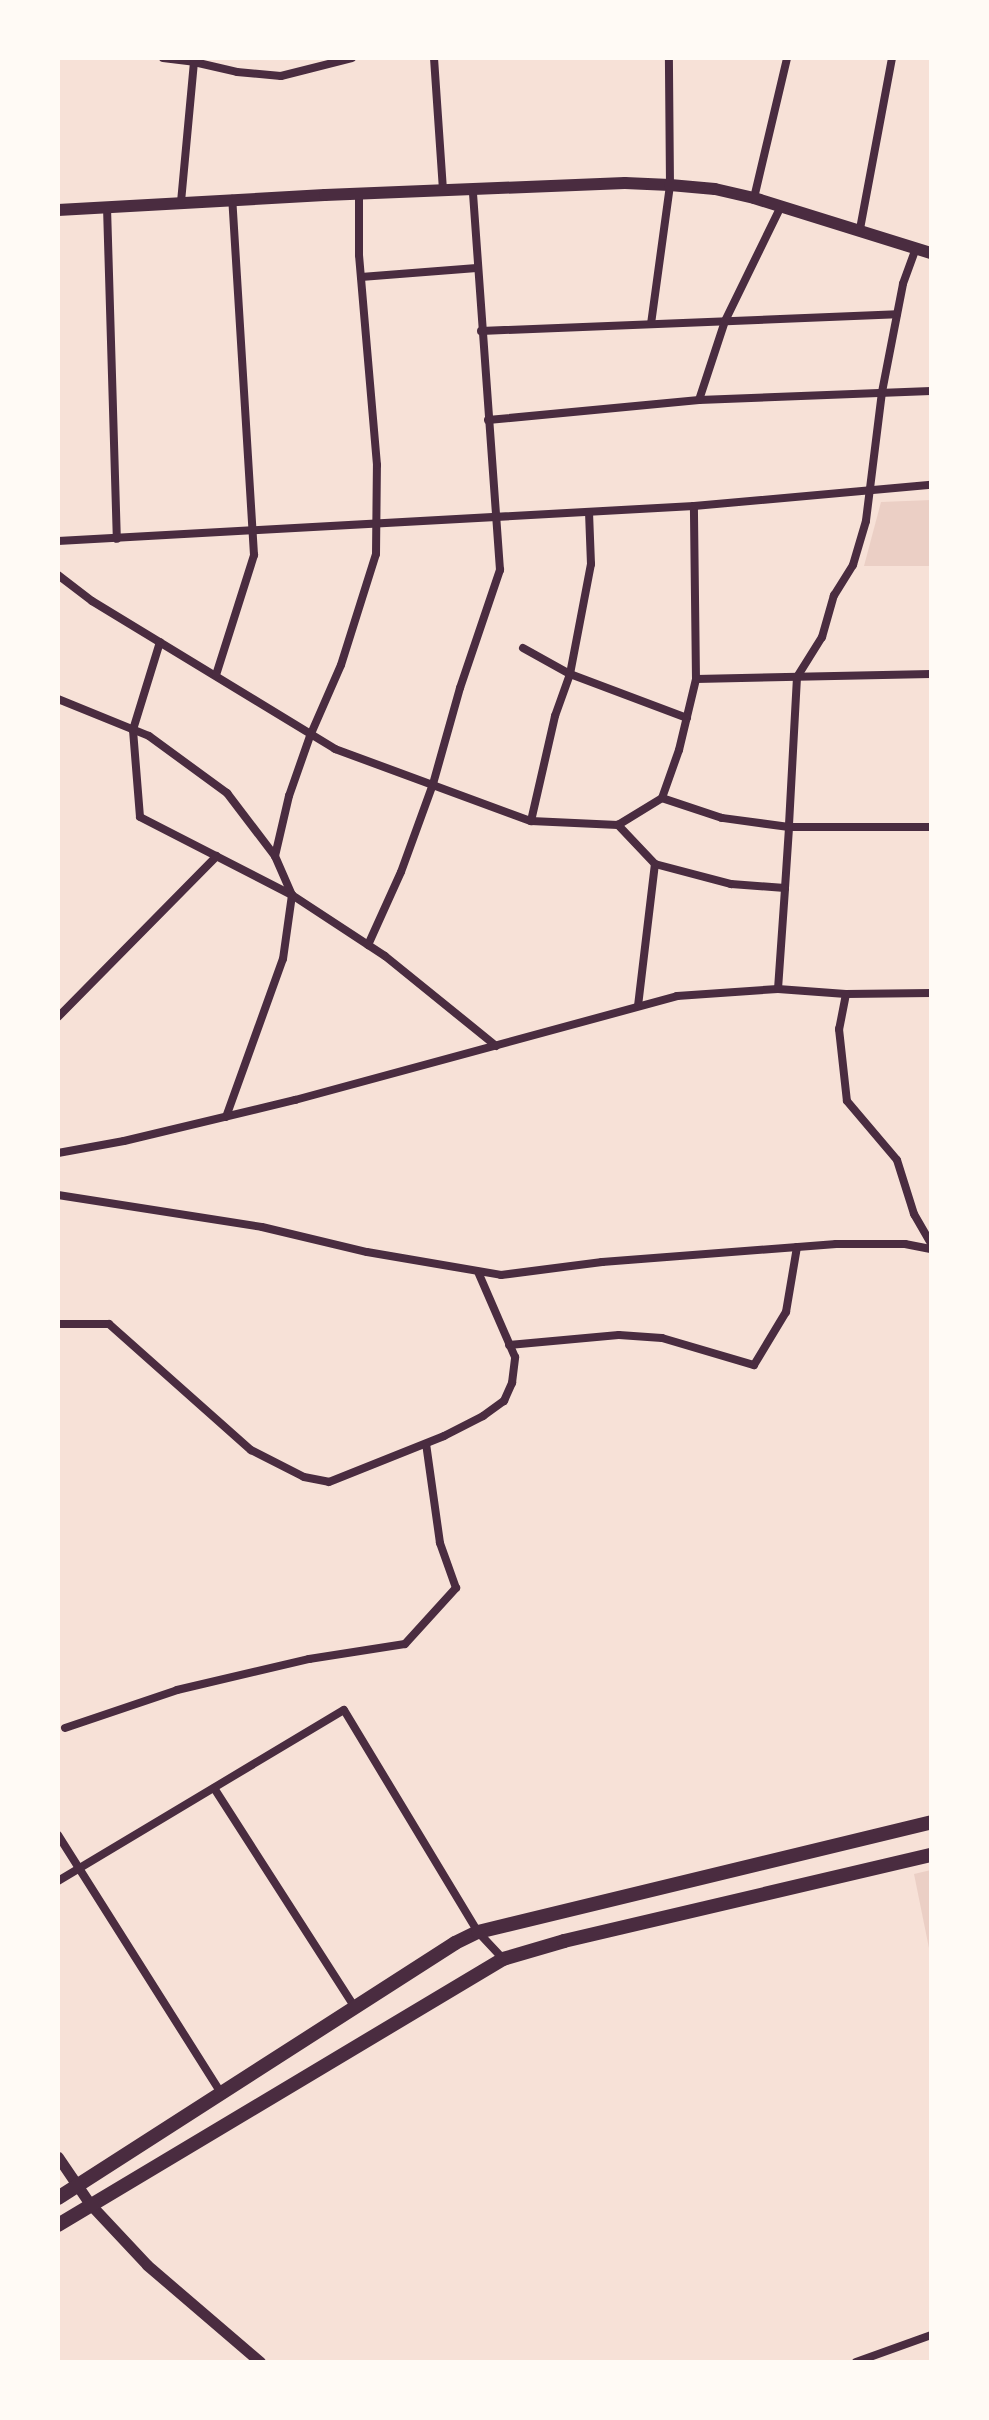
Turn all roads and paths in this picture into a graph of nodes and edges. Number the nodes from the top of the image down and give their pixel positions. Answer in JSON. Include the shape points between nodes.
{"nodes":[{"id":1,"x":163,"y":58,"type":"edge"},
{"id":2,"x":352,"y":58,"type":"edge"},
{"id":3,"x":434,"y":58,"type":"edge"},
{"id":4,"x":669,"y":58,"type":"edge"},
{"id":5,"x":787,"y":58,"type":"edge"},
{"id":6,"x":892,"y":58,"type":"edge"},
{"id":7,"x":196,"y":60,"type":"edge"},
{"id":8,"x":670,"y":185,"type":"junction"},
{"id":9,"x":473,"y":190,"type":"junction"},
{"id":10,"x":443,"y":191,"type":"junction"},
{"id":11,"x":359,"y":194,"type":"junction"},
{"id":12,"x":754,"y":198,"type":"junction"},
{"id":13,"x":232,"y":199,"type":"junction"},
{"id":14,"x":181,"y":202,"type":"junction"},
{"id":15,"x":781,"y":206,"type":"junction"},
{"id":16,"x":107,"y":207,"type":"junction"},
{"id":17,"x":58,"y":210,"type":"edge"},
{"id":18,"x":860,"y":229,"type":"junction"},
{"id":19,"x":916,"y":248,"type":"junction"},
{"id":20,"x":931,"y":253,"type":"edge"},
{"id":21,"x":477,"y":268,"type":"junction"},
{"id":22,"x":361,"y":277,"type":"junction"},
{"id":23,"x":897,"y":314,"type":"junction"},
{"id":24,"x":725,"y":321,"type":"junction"},
{"id":25,"x":651,"y":324,"type":"junction"},
{"id":26,"x":481,"y":331,"type":"junction"},
{"id":27,"x":931,"y":391,"type":"edge"},
{"id":28,"x":882,"y":392,"type":"junction"},
{"id":29,"x":699,"y":400,"type":"junction"},
{"id":30,"x":488,"y":420,"type":"junction"},
{"id":31,"x":931,"y":485,"type":"edge"},
{"id":32,"x":871,"y":491,"type":"junction"},
{"id":33,"x":694,"y":506,"type":"junction"},
{"id":34,"x":589,"y":512,"type":"junction"},
{"id":35,"x":496,"y":518,"type":"junction"},
{"id":36,"x":376,"y":523,"type":"junction"},
{"id":37,"x":251,"y":531,"type":"junction"},
{"id":38,"x":117,"y":539,"type":"junction"},
{"id":39,"x":58,"y":541,"type":"edge"},
{"id":40,"x":58,"y":575,"type":"edge"},
{"id":41,"x":160,"y":642,"type":"junction"},
{"id":42,"x":523,"y":648,"type":"dead end"},
{"id":43,"x":570,"y":674,"type":"junction"},
{"id":44,"x":931,"y":674,"type":"edge"},
{"id":45,"x":216,"y":675,"type":"junction"},
{"id":46,"x":797,"y":677,"type":"junction"},
{"id":47,"x":696,"y":679,"type":"junction"},
{"id":48,"x":58,"y":699,"type":"edge"},
{"id":49,"x":687,"y":718,"type":"junction"},
{"id":50,"x":133,"y":730,"type":"junction"},
{"id":51,"x":310,"y":736,"type":"junction"},
{"id":52,"x":433,"y":784,"type":"junction"},
{"id":53,"x":662,"y":798,"type":"junction"},
{"id":54,"x":531,"y":821,"type":"junction"},
{"id":55,"x":618,"y":825,"type":"junction"},
{"id":56,"x":789,"y":827,"type":"junction"},
{"id":57,"x":931,"y":827,"type":"edge"},
{"id":58,"x":217,"y":856,"type":"junction"},
{"id":59,"x":275,"y":856,"type":"junction"},
{"id":60,"x":655,"y":864,"type":"junction"},
{"id":61,"x":785,"y":888,"type":"junction"},
{"id":62,"x":292,"y":895,"type":"junction"},
{"id":63,"x":368,"y":945,"type":"junction"},
{"id":64,"x":778,"y":989,"type":"junction"},
{"id":65,"x":931,"y":993,"type":"edge"},
{"id":66,"x":846,"y":994,"type":"junction"},
{"id":67,"x":638,"y":1006,"type":"junction"},
{"id":68,"x":58,"y":1017,"type":"edge"},
{"id":69,"x":496,"y":1046,"type":"junction"},
{"id":70,"x":226,"y":1117,"type":"junction"},
{"id":71,"x":58,"y":1153,"type":"edge"},
{"id":72,"x":58,"y":1195,"type":"edge"},
{"id":73,"x":797,"y":1247,"type":"junction"},
{"id":74,"x":931,"y":1247,"type":"edge"},
{"id":75,"x":478,"y":1272,"type":"junction"},
{"id":76,"x":58,"y":1324,"type":"edge"},
{"id":77,"x":509,"y":1345,"type":"junction"},
{"id":78,"x":426,"y":1444,"type":"junction"},
{"id":79,"x":65,"y":1728,"type":"dead end"},
{"id":80,"x":214,"y":1788,"type":"junction"},
{"id":81,"x":931,"y":1822,"type":"edge"},
{"id":82,"x":58,"y":1835,"type":"edge"},
{"id":83,"x":931,"y":1855,"type":"edge"},
{"id":84,"x":80,"y":1869,"type":"junction"},
{"id":85,"x":58,"y":1881,"type":"edge"},
{"id":86,"x":478,"y":1932,"type":"junction"},
{"id":87,"x":503,"y":1959,"type":"junction"},
{"id":88,"x":355,"y":2008,"type":"junction"},
{"id":89,"x":221,"y":2093,"type":"junction"},
{"id":90,"x":58,"y":2157,"type":"edge"},
{"id":91,"x":78,"y":2185,"type":"junction"},
{"id":92,"x":58,"y":2198,"type":"edge"},
{"id":93,"x":90,"y":2204,"type":"junction"},
{"id":94,"x":58,"y":2225,"type":"edge"},
{"id":95,"x":931,"y":2335,"type":"edge"},
{"id":96,"x":260,"y":2362,"type":"edge"},
{"id":97,"x":856,"y":2362,"type":"edge"}],
"edges":[{"from":1,"to":7,"type":"street"},
{"from":2,"to":7,"type":"street","via":[[281,76],[237,72]]},
{"from":3,"to":10,"type":"street"},
{"from":4,"to":8,"type":"street"},
{"from":5,"to":12,"type":"street"},
{"from":6,"to":18,"type":"street"},
{"from":7,"to":14,"type":"street"},
{"from":8,"to":9,"type":"main road"},
{"from":8,"to":12,"type":"main road"},
{"from":8,"to":25,"type":"street"},
{"from":9,"to":10,"type":"main road"},
{"from":9,"to":21,"type":"street"},
{"from":10,"to":11,"type":"main road"},
{"from":11,"to":13,"type":"main road"},
{"from":11,"to":22,"type":"street"},
{"from":12,"to":15,"type":"main road"},
{"from":13,"to":14,"type":"main road"},
{"from":13,"to":37,"type":"street"},
{"from":14,"to":16,"type":"main road"},
{"from":15,"to":18,"type":"main road"},
{"from":15,"to":24,"type":"street"},
{"from":16,"to":17,"type":"main road"},
{"from":16,"to":38,"type":"street"},
{"from":18,"to":19,"type":"main road"},
{"from":19,"to":20,"type":"main road"},
{"from":19,"to":23,"type":"street"},
{"from":21,"to":22,"type":"street"},
{"from":21,"to":26,"type":"street"},
{"from":22,"to":36,"type":"street","via":[[377,465]]},
{"from":23,"to":24,"type":"street"},
{"from":23,"to":28,"type":"street"},
{"from":24,"to":25,"type":"street"},
{"from":24,"to":29,"type":"street"},
{"from":25,"to":26,"type":"street"},
{"from":26,"to":30,"type":"street"},
{"from":27,"to":28,"type":"street"},
{"from":28,"to":29,"type":"street"},
{"from":28,"to":32,"type":"street"},
{"from":29,"to":30,"type":"street"},
{"from":30,"to":35,"type":"street"},
{"from":31,"to":32,"type":"street"},
{"from":32,"to":33,"type":"street"},
{"from":32,"to":46,"type":"street","via":[[853,565],[834,595],[822,637]]},
{"from":33,"to":34,"type":"street"},
{"from":33,"to":47,"type":"street"},
{"from":34,"to":35,"type":"street"},
{"from":34,"to":43,"type":"street","via":[[591,564]]},
{"from":35,"to":36,"type":"street"},
{"from":35,"to":52,"type":"street","via":[[500,570]]},
{"from":36,"to":37,"type":"street"},
{"from":36,"to":51,"type":"street","via":[[376,554],[341,665]]},
{"from":37,"to":38,"type":"street"},
{"from":37,"to":45,"type":"street","via":[[254,555]]},
{"from":38,"to":39,"type":"street"},
{"from":40,"to":41,"type":"street"},
{"from":41,"to":45,"type":"street"},
{"from":41,"to":50,"type":"street"},
{"from":42,"to":43,"type":"street"},
{"from":43,"to":49,"type":"street"},
{"from":43,"to":54,"type":"street"},
{"from":44,"to":46,"type":"street"},
{"from":45,"to":51,"type":"street"},
{"from":46,"to":47,"type":"street"},
{"from":46,"to":56,"type":"street"},
{"from":47,"to":49,"type":"street"},
{"from":48,"to":50,"type":"street"},
{"from":49,"to":53,"type":"street"},
{"from":50,"to":58,"type":"street","via":[[140,817]]},
{"from":50,"to":59,"type":"street","via":[[227,793]]},
{"from":51,"to":52,"type":"street"},
{"from":51,"to":59,"type":"street"},
{"from":52,"to":54,"type":"street"},
{"from":52,"to":63,"type":"street"},
{"from":53,"to":55,"type":"street"},
{"from":53,"to":56,"type":"street","via":[[722,818]]},
{"from":54,"to":55,"type":"street"},
{"from":55,"to":60,"type":"street"},
{"from":56,"to":57,"type":"street"},
{"from":56,"to":61,"type":"street"},
{"from":58,"to":62,"type":"street"},
{"from":58,"to":68,"type":"street"},
{"from":59,"to":62,"type":"street"},
{"from":60,"to":61,"type":"street","via":[[731,884]]},
{"from":60,"to":67,"type":"street"},
{"from":61,"to":64,"type":"street"},
{"from":62,"to":63,"type":"street"},
{"from":62,"to":70,"type":"street","via":[[283,959]]},
{"from":63,"to":69,"type":"street"},
{"from":64,"to":66,"type":"street"},
{"from":64,"to":67,"type":"street","via":[[677,996]]},
{"from":65,"to":66,"type":"street"},
{"from":66,"to":74,"type":"street","via":[[839,1029],[847,1101],[897,1160]]},
{"from":67,"to":69,"type":"street"},
{"from":69,"to":70,"type":"street"},
{"from":70,"to":71,"type":"street"},
{"from":72,"to":75,"type":"street","via":[[262,1227]]},
{"from":73,"to":74,"type":"street"},
{"from":73,"to":75,"type":"street","via":[[501,1275]]},
{"from":73,"to":77,"type":"street","via":[[786,1312],[754,1365],[662,1338],[619,1335]]},
{"from":75,"to":77,"type":"street"},
{"from":76,"to":78,"type":"street","via":[[109,1324],[251,1450],[304,1477],[329,1482]]},
{"from":77,"to":78,"type":"street","via":[[515,1357],[504,1401]]},
{"from":78,"to":79,"type":"street","via":[[440,1543],[456,1588],[405,1644],[192,1686]]},
{"from":80,"to":84,"type":"street"},
{"from":80,"to":86,"type":"street","via":[[344,1710]]},
{"from":80,"to":88,"type":"street"},
{"from":81,"to":86,"type":"main road"},
{"from":82,"to":84,"type":"street"},
{"from":83,"to":87,"type":"main road"},
{"from":84,"to":85,"type":"street"},
{"from":84,"to":89,"type":"street"},
{"from":86,"to":87,"type":"street"},
{"from":86,"to":88,"type":"main road"},
{"from":87,"to":93,"type":"main road"},
{"from":88,"to":89,"type":"main road"},
{"from":89,"to":91,"type":"main road"},
{"from":90,"to":91,"type":"street"},
{"from":91,"to":92,"type":"main road"},
{"from":91,"to":93,"type":"street"},
{"from":93,"to":94,"type":"main road"},
{"from":93,"to":96,"type":"street","via":[[147,2265]]},
{"from":95,"to":97,"type":"street"}]}
